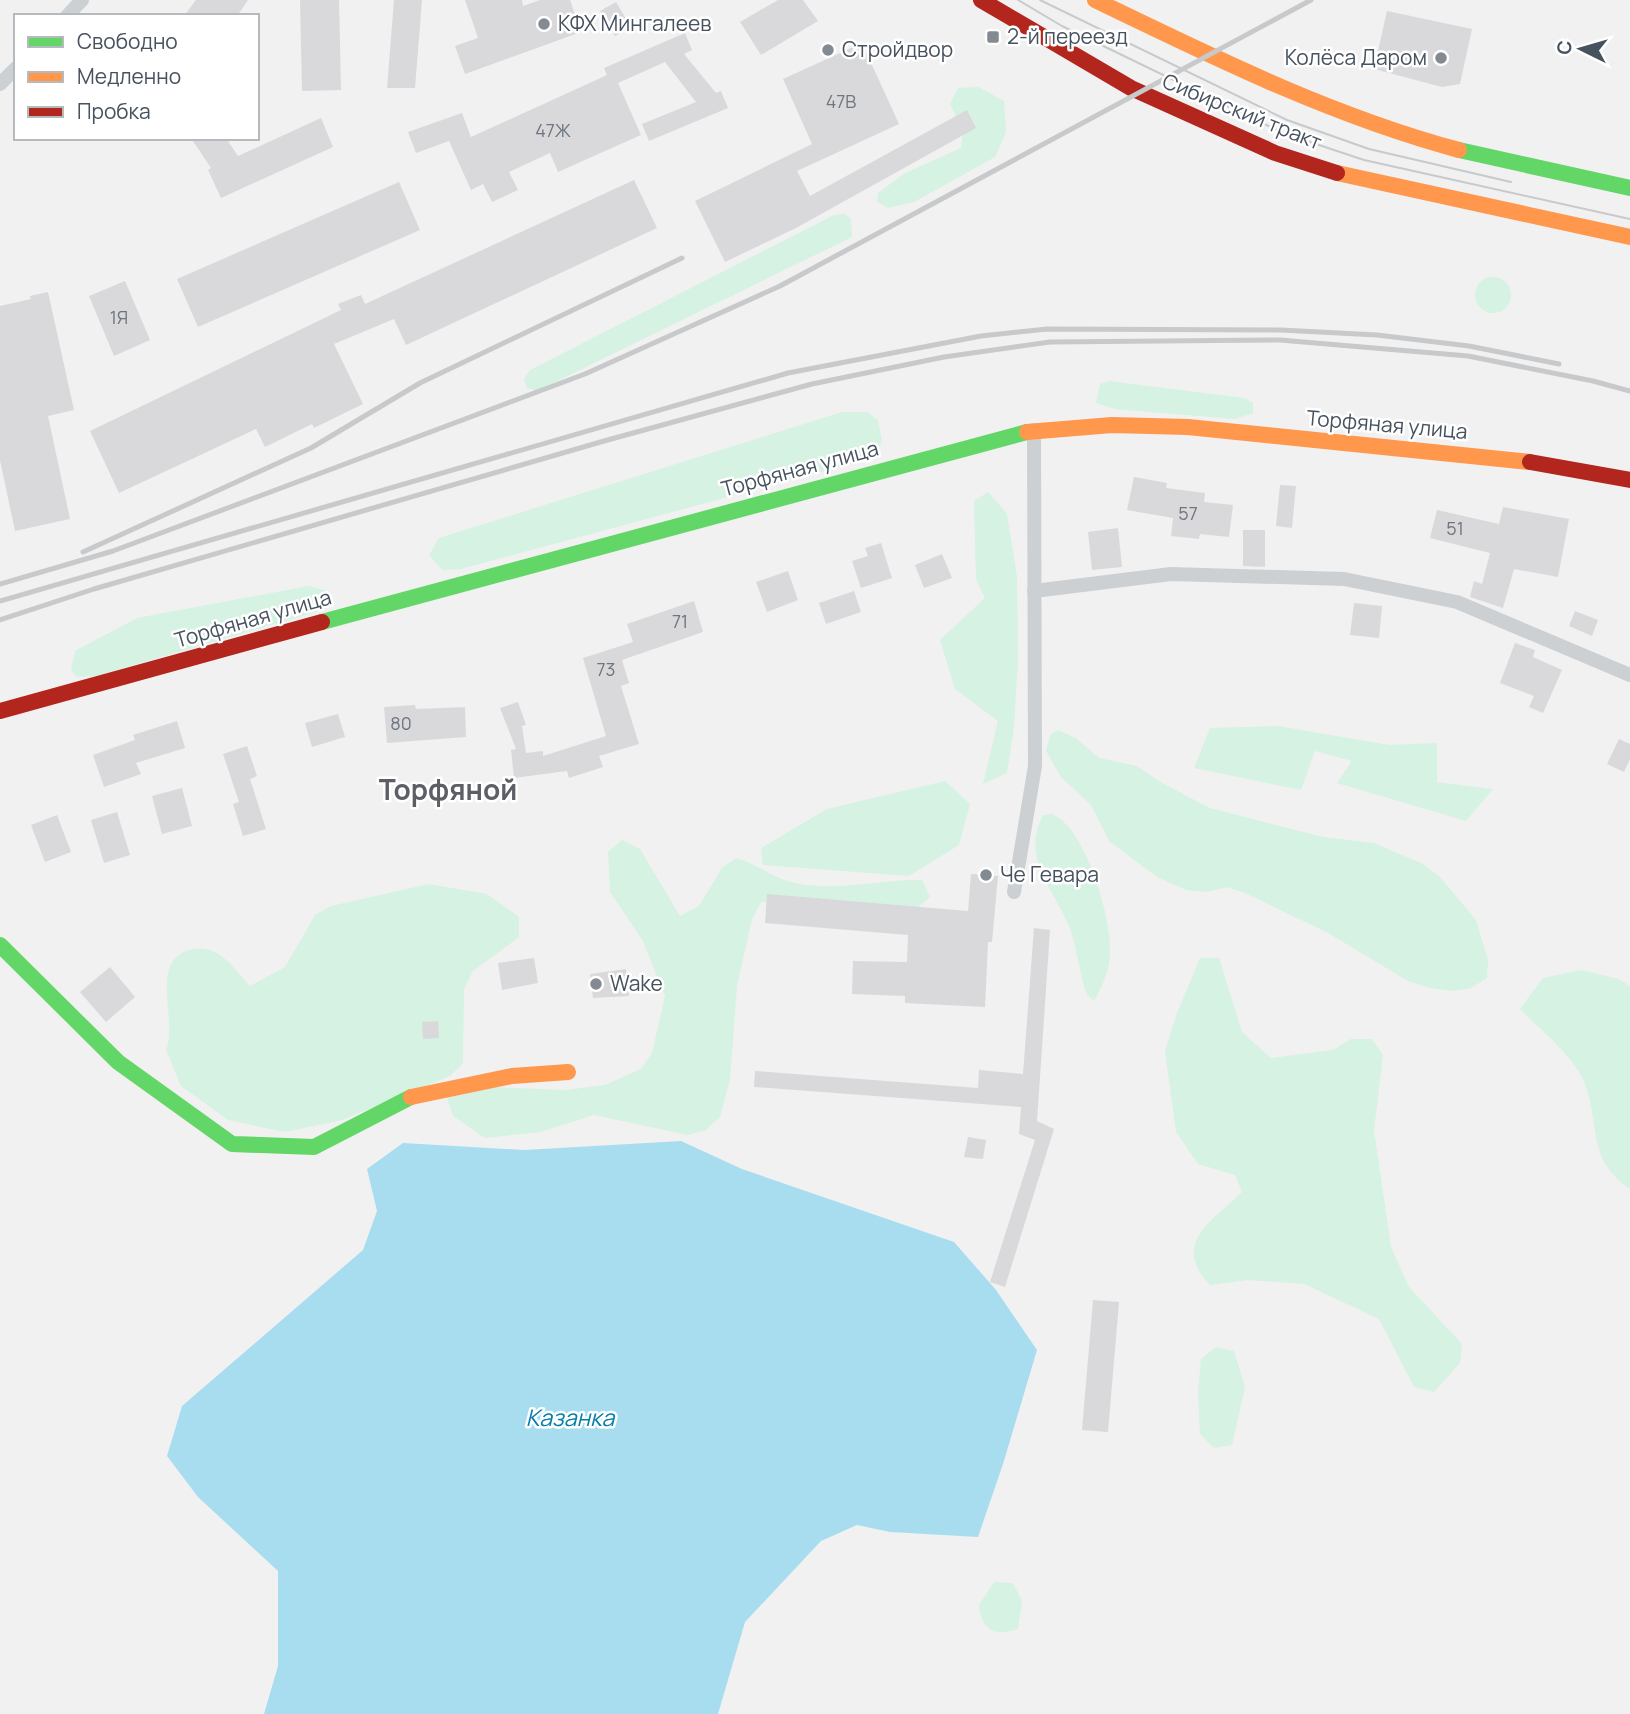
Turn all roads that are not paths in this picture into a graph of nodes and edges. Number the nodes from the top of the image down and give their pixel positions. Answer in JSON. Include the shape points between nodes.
{"nodes":[{"id":1,"x":82,"y":0,"type":"edge"},
{"id":2,"x":981,"y":0,"type":"edge"},
{"id":3,"x":1095,"y":0,"type":"edge"},
{"id":4,"x":69,"y":14,"type":"edge"},
{"id":5,"x":14,"y":70,"type":"edge"},
{"id":6,"x":0,"y":84,"type":"edge"},
{"id":7,"x":1630,"y":188,"type":"edge"},
{"id":8,"x":1630,"y":237,"type":"edge"},
{"id":9,"x":1034,"y":430,"type":"junction"},
{"id":10,"x":1630,"y":480,"type":"edge"},
{"id":11,"x":1034,"y":591,"type":"junction"},
{"id":12,"x":1630,"y":675,"type":"edge"},
{"id":13,"x":0,"y":711,"type":"edge"},
{"id":14,"x":1014,"y":892,"type":"dead end"},
{"id":15,"x":0,"y":945,"type":"edge"},
{"id":16,"x":568,"y":1072,"type":"dead end"}],
"edges":[{"from":1,"to":4,"type":"street"},
{"from":2,"to":8,"type":"street","name":"Сибирский тракт","via":[[1131,88],[1275,153],[1360,180]]},
{"from":3,"to":7,"type":"street","name":"Сибирский тракт","via":[[1299,95],[1380,126]]},
{"from":5,"to":6,"type":"street"},
{"from":9,"to":10,"type":"street","name":"Торфяная улица","via":[[1157,423],[1455,451]]},
{"from":9,"to":11,"type":"street"},
{"from":9,"to":13,"type":"street","name":"Торфяная улица"},
{"from":11,"to":12,"type":"street","via":[[1171,574],[1344,579],[1457,602]]},
{"from":11,"to":14,"type":"street","via":[[1035,766]]},
{"from":15,"to":16,"type":"street","via":[[118,1062],[232,1144],[314,1147],[410,1097],[512,1076]]}]}
